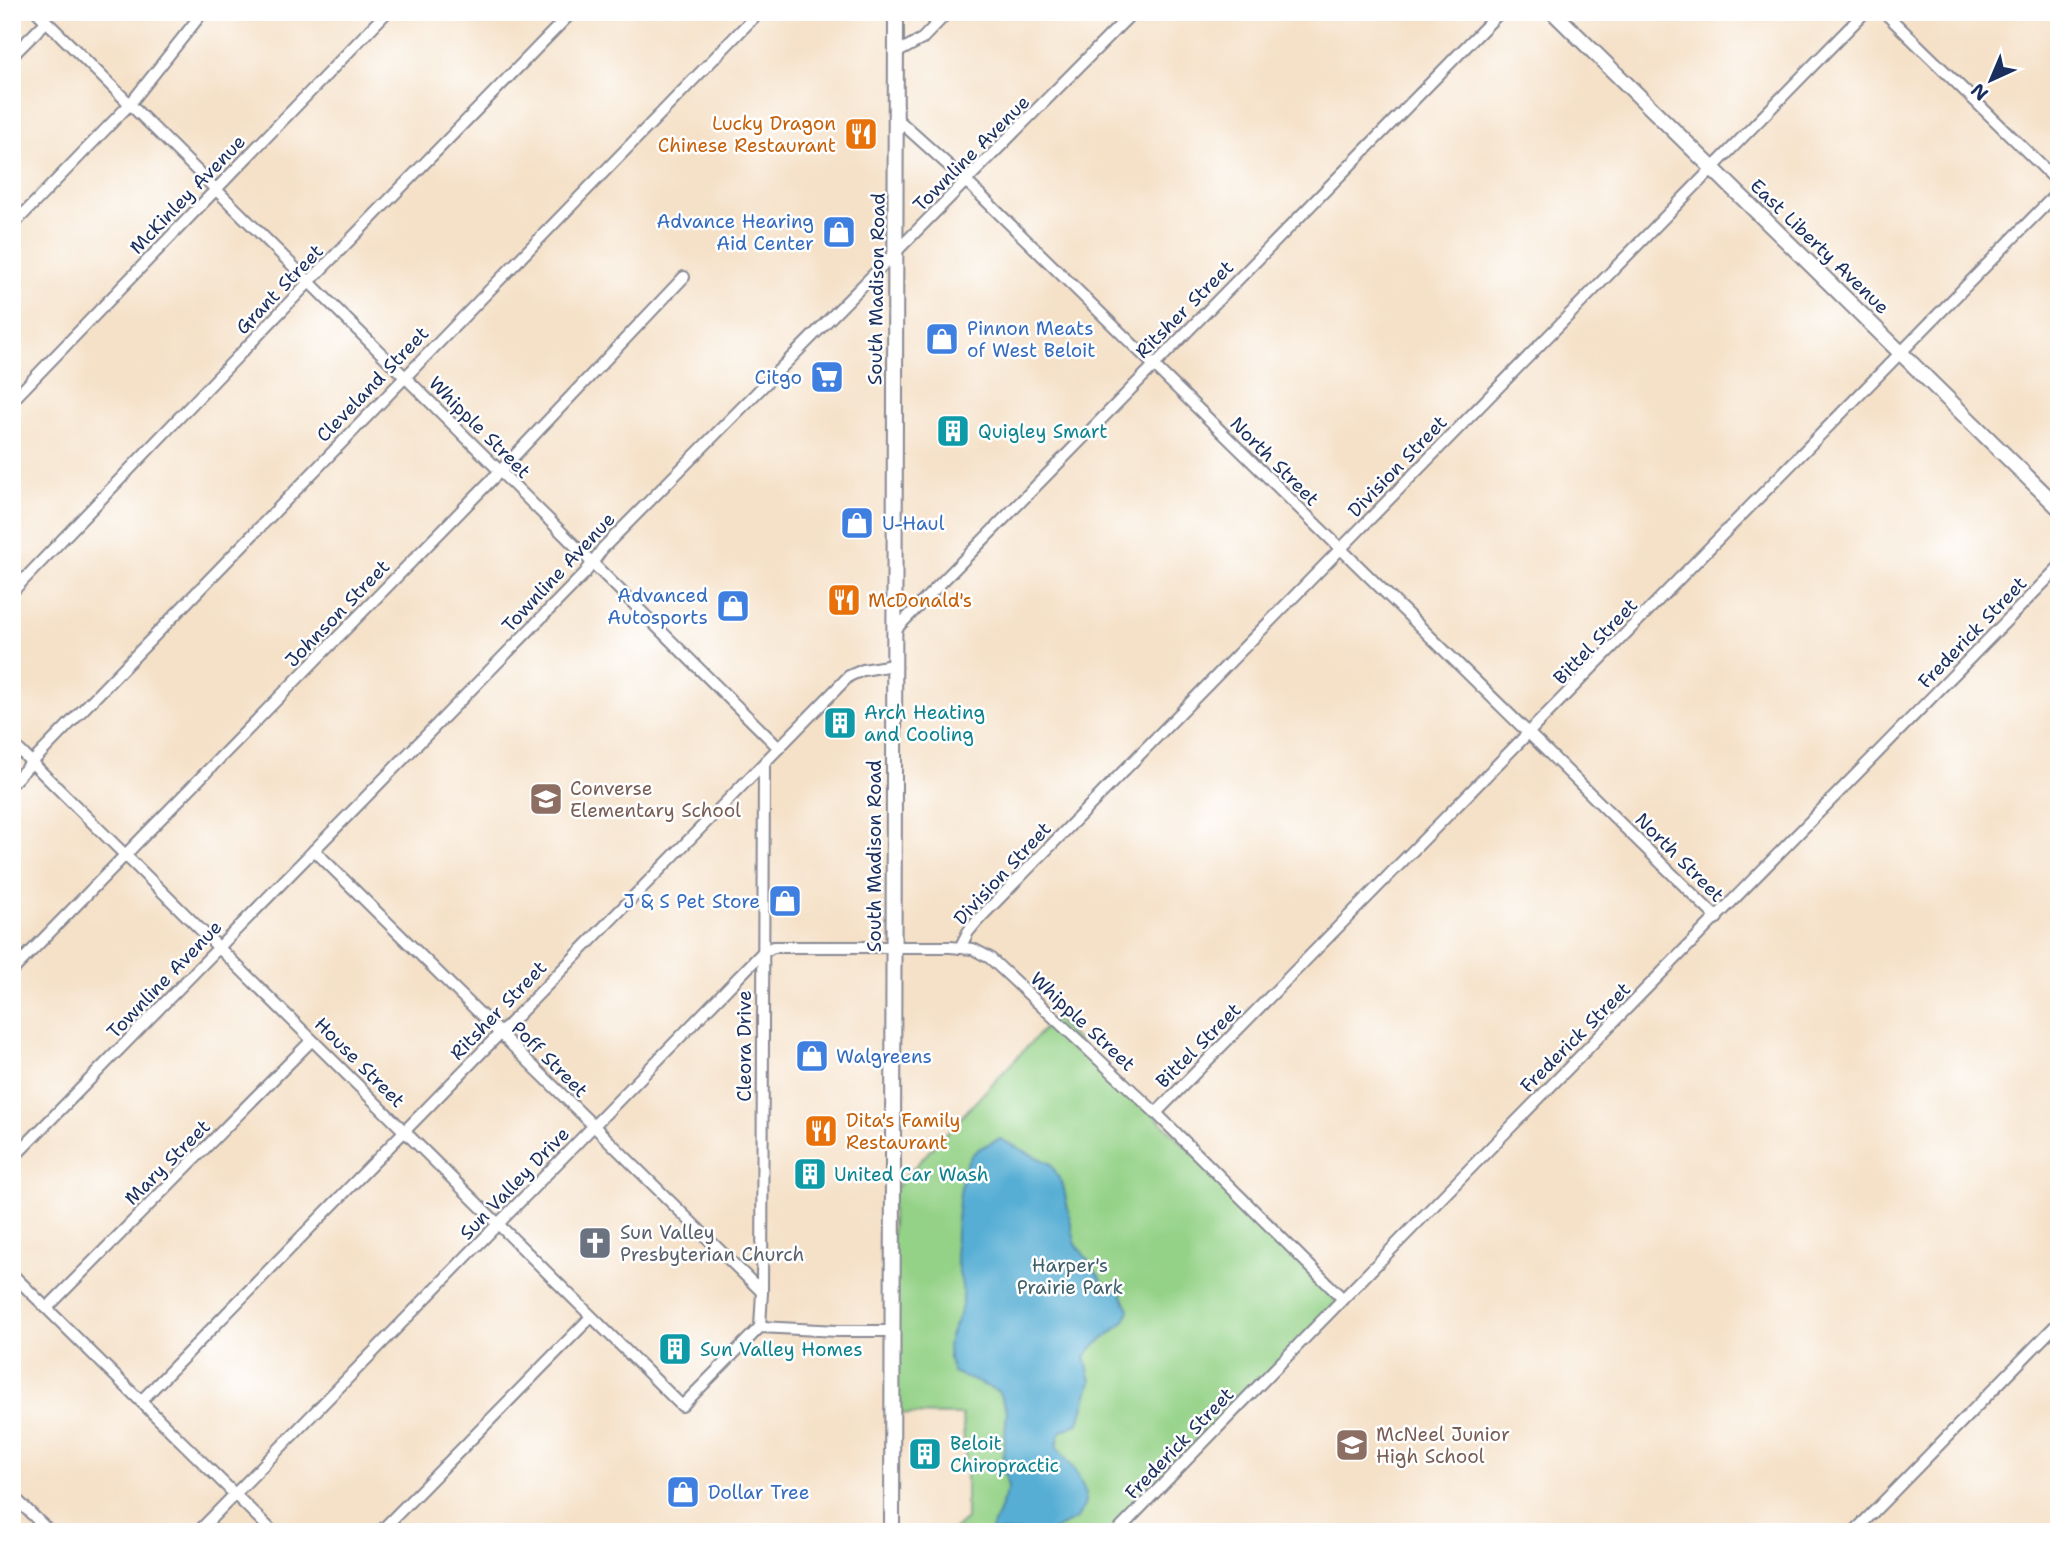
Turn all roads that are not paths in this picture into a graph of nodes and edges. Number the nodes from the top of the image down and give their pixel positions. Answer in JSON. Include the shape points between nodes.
{"nodes":[{"id":1,"x":37,"y":12,"type":"edge"},
{"id":2,"x":203,"y":12,"type":"edge"},
{"id":3,"x":387,"y":12,"type":"edge"},
{"id":4,"x":572,"y":12,"type":"edge"},
{"id":5,"x":759,"y":12,"type":"edge"},
{"id":6,"x":896,"y":12,"type":"edge"},
{"id":7,"x":948,"y":12,"type":"edge"},
{"id":8,"x":1133,"y":12,"type":"edge"},
{"id":9,"x":1500,"y":12,"type":"edge"},
{"id":10,"x":1553,"y":12,"type":"edge"},
{"id":11,"x":1865,"y":12,"type":"edge"},
{"id":12,"x":1884,"y":12,"type":"edge"},
{"id":13,"x":46,"y":22,"type":"junction"},
{"id":14,"x":896,"y":53,"type":"junction"},
{"id":15,"x":12,"y":56,"type":"edge"},
{"id":16,"x":130,"y":104,"type":"junction"},
{"id":17,"x":896,"y":118,"type":"junction"},
{"id":18,"x":1713,"y":168,"type":"junction"},
{"id":19,"x":967,"y":182,"type":"junction"},
{"id":20,"x":2059,"y":183,"type":"edge"},
{"id":21,"x":217,"y":189,"type":"junction"},
{"id":22,"x":2059,"y":191,"type":"edge"},
{"id":23,"x":12,"y":226,"type":"edge"},
{"id":24,"x":896,"y":253,"type":"junction"},
{"id":25,"x":684,"y":277,"type":"dead end"},
{"id":26,"x":310,"y":281,"type":"junction"},
{"id":27,"x":1902,"y":354,"type":"junction"},
{"id":28,"x":1153,"y":365,"type":"junction"},
{"id":29,"x":404,"y":377,"type":"junction"},
{"id":30,"x":12,"y":401,"type":"edge"},
{"id":31,"x":499,"y":471,"type":"junction"},
{"id":32,"x":2059,"y":508,"type":"edge"},
{"id":33,"x":1340,"y":549,"type":"junction"},
{"id":34,"x":593,"y":562,"type":"junction"},
{"id":35,"x":2059,"y":568,"type":"edge"},
{"id":36,"x":12,"y":592,"type":"edge"},
{"id":37,"x":894,"y":631,"type":"junction"},
{"id":38,"x":893,"y":665,"type":"junction"},
{"id":39,"x":1529,"y":733,"type":"junction"},
{"id":40,"x":12,"y":743,"type":"edge"},
{"id":41,"x":779,"y":748,"type":"junction"},
{"id":42,"x":32,"y":762,"type":"junction"},
{"id":43,"x":764,"y":764,"type":"junction"},
{"id":44,"x":12,"y":783,"type":"edge"},
{"id":45,"x":314,"y":850,"type":"junction"},
{"id":46,"x":125,"y":855,"type":"junction"},
{"id":47,"x":1717,"y":918,"type":"junction"},
{"id":48,"x":219,"y":947,"type":"junction"},
{"id":49,"x":893,"y":948,"type":"junction"},
{"id":50,"x":960,"y":948,"type":"junction"},
{"id":51,"x":762,"y":953,"type":"junction"},
{"id":52,"x":12,"y":971,"type":"edge"},
{"id":53,"x":499,"y":1034,"type":"junction"},
{"id":54,"x":312,"y":1040,"type":"junction"},
{"id":55,"x":1156,"y":1113,"type":"junction"},
{"id":56,"x":593,"y":1126,"type":"junction"},
{"id":57,"x":405,"y":1131,"type":"junction"},
{"id":58,"x":12,"y":1158,"type":"edge"},
{"id":59,"x":499,"y":1225,"type":"junction"},
{"id":60,"x":12,"y":1274,"type":"edge"},
{"id":61,"x":762,"y":1292,"type":"junction"},
{"id":62,"x":1342,"y":1298,"type":"junction"},
{"id":63,"x":47,"y":1308,"type":"junction"},
{"id":64,"x":591,"y":1317,"type":"junction"},
{"id":65,"x":2059,"y":1322,"type":"edge"},
{"id":66,"x":760,"y":1327,"type":"junction"},
{"id":67,"x":892,"y":1331,"type":"junction"},
{"id":68,"x":141,"y":1401,"type":"junction"},
{"id":69,"x":234,"y":1493,"type":"junction"},
{"id":70,"x":12,"y":1494,"type":"edge"},
{"id":71,"x":50,"y":1532,"type":"edge"},
{"id":72,"x":198,"y":1532,"type":"edge"},
{"id":73,"x":273,"y":1532,"type":"edge"},
{"id":74,"x":380,"y":1532,"type":"edge"},
{"id":75,"x":892,"y":1532,"type":"edge"},
{"id":76,"x":1117,"y":1532,"type":"edge"},
{"id":77,"x":1854,"y":1532,"type":"edge"}],
"edges":[{"from":1,"to":13,"type":"street","name":"Whipple Street"},
{"from":2,"to":16,"type":"street"},
{"from":3,"to":21,"type":"street","name":"McKinley Avenue"},
{"from":4,"to":26,"type":"street","name":"Grant Street"},
{"from":5,"to":29,"type":"street","name":"Cleveland Street"},
{"from":6,"to":14,"type":"main road","name":"South Madison Road"},
{"from":7,"to":14,"type":"street","via":[[922,39]]},
{"from":8,"to":19,"type":"street","name":"Townline Avenue"},
{"from":9,"to":28,"type":"street","name":"Ritsher Street"},
{"from":10,"to":18,"type":"main road","name":"East Liberty Avenue"},
{"from":11,"to":18,"type":"street","name":"Division Street"},
{"from":12,"to":20,"type":"street"},
{"from":13,"to":15,"type":"street"},
{"from":13,"to":16,"type":"street","name":"Whipple Street"},
{"from":14,"to":17,"type":"main road","name":"South Madison Road"},
{"from":16,"to":21,"type":"street","name":"Whipple Street"},
{"from":16,"to":23,"type":"street"},
{"from":17,"to":19,"type":"street","name":"North Street"},
{"from":17,"to":24,"type":"main road","name":"South Madison Road"},
{"from":18,"to":27,"type":"main road","name":"East Liberty Avenue"},
{"from":18,"to":33,"type":"street","name":"Division Street"},
{"from":19,"to":24,"type":"street","name":"Townline Avenue"},
{"from":19,"to":28,"type":"street","name":"North Street"},
{"from":21,"to":26,"type":"street","name":"Whipple Street"},
{"from":21,"to":30,"type":"street","name":"McKinley Avenue"},
{"from":22,"to":27,"type":"street","name":"Bittel Street"},
{"from":24,"to":34,"type":"street","name":"Townline Avenue"},
{"from":24,"to":37,"type":"main road","name":"South Madison Road"},
{"from":25,"to":31,"type":"street","name":"Johnson Street"},
{"from":26,"to":29,"type":"street","name":"Whipple Street"},
{"from":26,"to":36,"type":"street","name":"Grant Street"},
{"from":27,"to":32,"type":"main road","name":"East Liberty Avenue"},
{"from":27,"to":39,"type":"street","name":"Bittel Street"},
{"from":28,"to":33,"type":"street","name":"North Street"},
{"from":28,"to":37,"type":"street","name":"Ritsher Street"},
{"from":29,"to":31,"type":"street","name":"Whipple Street"},
{"from":29,"to":42,"type":"street","name":"Cleveland Street"},
{"from":31,"to":34,"type":"street","name":"Whipple Street"},
{"from":31,"to":46,"type":"street","name":"Johnson Street"},
{"from":33,"to":39,"type":"street","name":"North Street"},
{"from":33,"to":50,"type":"street","name":"Division Street","via":[[978,920]]},
{"from":34,"to":41,"type":"street","name":"Whipple Street"},
{"from":34,"to":45,"type":"street","name":"Townline Avenue"},
{"from":35,"to":47,"type":"street","name":"Frederick Street"},
{"from":37,"to":38,"type":"main road","name":"South Madison Road"},
{"from":38,"to":41,"type":"street","name":"Ritsher Street","via":[[849,677]]},
{"from":38,"to":49,"type":"main road","name":"South Madison Road"},
{"from":39,"to":47,"type":"street","name":"North Street"},
{"from":39,"to":55,"type":"street","name":"Bittel Street"},
{"from":40,"to":42,"type":"street","name":"House Street"},
{"from":41,"to":43,"type":"street","name":"Ritsher Street"},
{"from":42,"to":44,"type":"street","name":"Cleveland Street"},
{"from":42,"to":46,"type":"street","name":"House Street"},
{"from":43,"to":51,"type":"street","name":"Cleora Drive"},
{"from":43,"to":53,"type":"street","name":"Ritsher Street"},
{"from":45,"to":48,"type":"street","name":"Townline Avenue"},
{"from":45,"to":53,"type":"street","name":"Poff Street"},
{"from":46,"to":48,"type":"street","name":"House Street"},
{"from":46,"to":52,"type":"street","name":"Johnson Street"},
{"from":47,"to":62,"type":"street","name":"Frederick Street"},
{"from":48,"to":54,"type":"street","name":"House Street"},
{"from":48,"to":58,"type":"street","name":"Townline Avenue"},
{"from":49,"to":50,"type":"street","name":"Whipple Street"},
{"from":49,"to":51,"type":"street","via":[[783,945]]},
{"from":49,"to":67,"type":"main road","name":"South Madison Road"},
{"from":50,"to":55,"type":"street","name":"Whipple Street","via":[[990,958]]},
{"from":51,"to":56,"type":"street","name":"Sun Valley Drive"},
{"from":51,"to":61,"type":"street","name":"Cleora Drive"},
{"from":53,"to":56,"type":"street","name":"Poff Street"},
{"from":53,"to":57,"type":"street","name":"Ritsher Street"},
{"from":54,"to":57,"type":"street","name":"House Street"},
{"from":54,"to":63,"type":"street","name":"Mary Street"},
{"from":55,"to":62,"type":"street","name":"Whipple Street"},
{"from":56,"to":59,"type":"street","name":"Sun Valley Drive"},
{"from":56,"to":61,"type":"street","name":"Poff Street"},
{"from":57,"to":59,"type":"street","name":"House Street"},
{"from":57,"to":68,"type":"street","name":"Ritsher Street"},
{"from":59,"to":64,"type":"street","name":"House Street"},
{"from":59,"to":69,"type":"street","name":"Sun Valley Drive"},
{"from":60,"to":63,"type":"street"},
{"from":61,"to":66,"type":"street","name":"Cleora Drive"},
{"from":62,"to":76,"type":"street","name":"Frederick Street"},
{"from":63,"to":68,"type":"street"},
{"from":64,"to":66,"type":"street","name":"House Street","via":[[682,1406]]},
{"from":64,"to":74,"type":"street"},
{"from":65,"to":77,"type":"street"},
{"from":66,"to":67,"type":"street"},
{"from":67,"to":75,"type":"main road","name":"South Madison Road"},
{"from":68,"to":69,"type":"street"},
{"from":69,"to":72,"type":"street","name":"Sun Valley Drive"},
{"from":69,"to":73,"type":"street"},
{"from":70,"to":71,"type":"street"}]}
